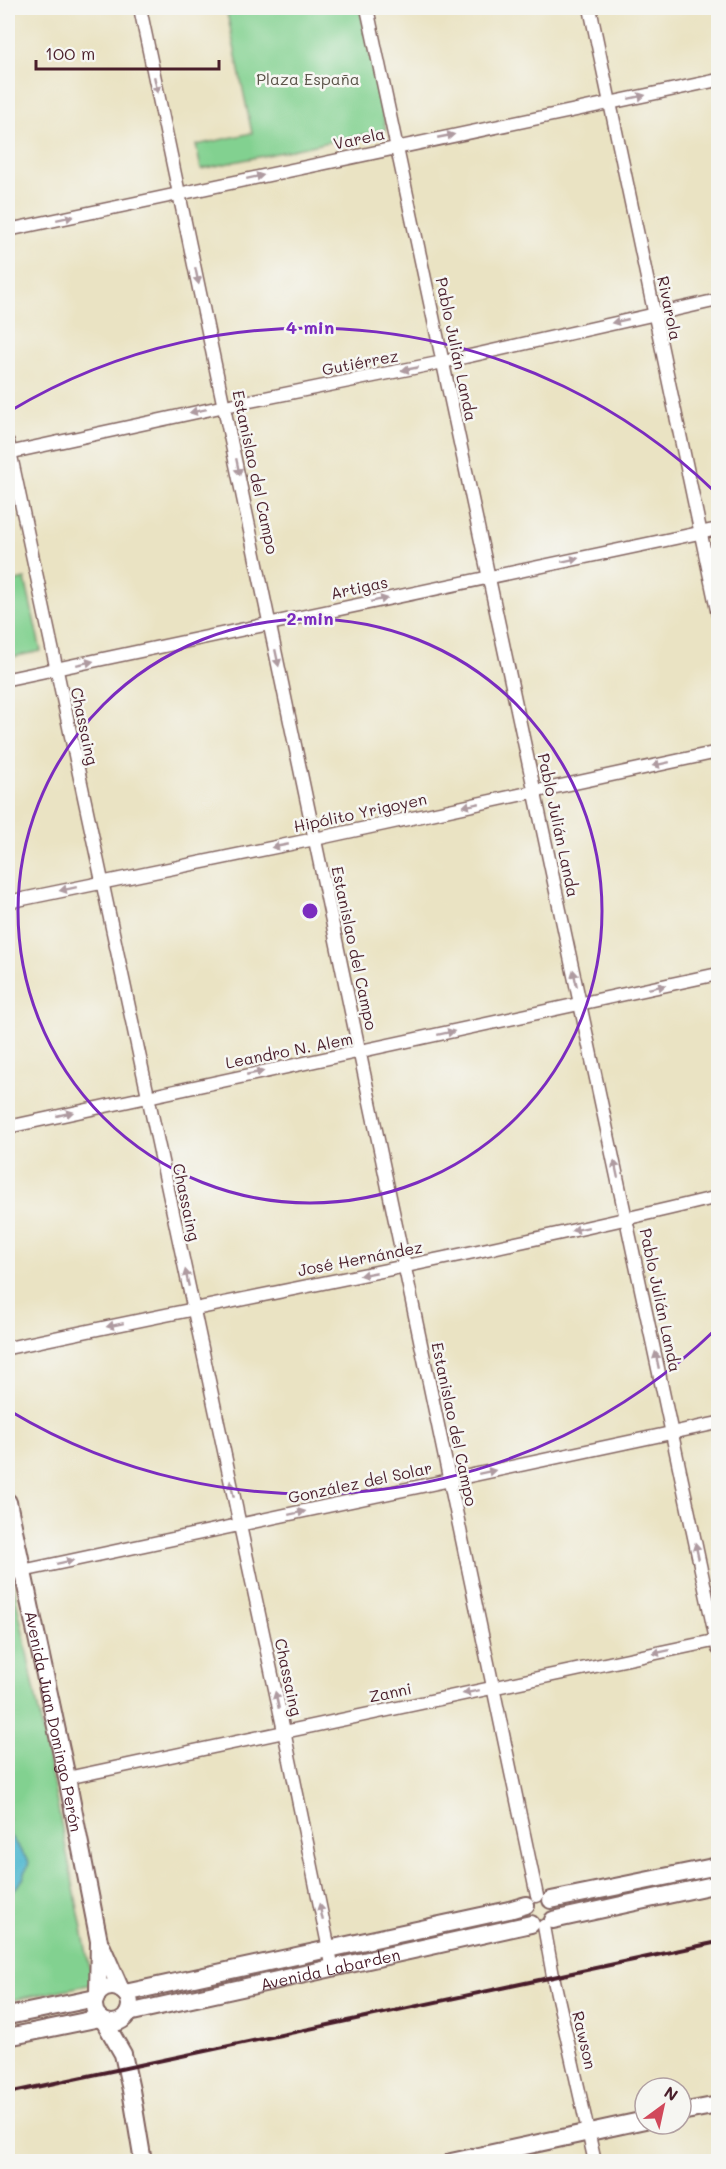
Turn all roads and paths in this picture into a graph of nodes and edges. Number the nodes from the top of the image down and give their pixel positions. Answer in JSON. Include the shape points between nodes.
{"nodes":[{"id":1,"x":140,"y":8,"type":"edge"},
{"id":2,"x":367,"y":8,"type":"edge"},
{"id":3,"x":590,"y":8,"type":"edge"},
{"id":4,"x":718,"y":80,"type":"edge"},
{"id":5,"x":610,"y":103,"type":"junction"},
{"id":6,"x":397,"y":146,"type":"junction"},
{"id":7,"x":179,"y":194,"type":"junction"},
{"id":8,"x":8,"y":230,"type":"edge"},
{"id":9,"x":718,"y":300,"type":"edge"},
{"id":10,"x":655,"y":314,"type":"junction"},
{"id":11,"x":443,"y":362,"type":"junction"},
{"id":12,"x":225,"y":405,"type":"junction"},
{"id":13,"x":8,"y":449,"type":"edge"},
{"id":14,"x":718,"y":529,"type":"edge"},
{"id":15,"x":701,"y":533,"type":"junction"},
{"id":16,"x":489,"y":577,"type":"junction"},
{"id":17,"x":718,"y":615,"type":"edge"},
{"id":18,"x":270,"y":623,"type":"junction"},
{"id":19,"x":56,"y":669,"type":"junction"},
{"id":20,"x":8,"y":679,"type":"edge"},
{"id":21,"x":718,"y":752,"type":"edge"},
{"id":22,"x":535,"y":791,"type":"junction"},
{"id":23,"x":315,"y":839,"type":"junction"},
{"id":24,"x":102,"y":882,"type":"junction"},
{"id":25,"x":8,"y":902,"type":"edge"},
{"id":26,"x":718,"y":974,"type":"edge"},
{"id":27,"x":580,"y":1004,"type":"junction"},
{"id":28,"x":360,"y":1052,"type":"junction"},
{"id":29,"x":147,"y":1095,"type":"junction"},
{"id":30,"x":8,"y":1127,"type":"edge"},
{"id":31,"x":718,"y":1197,"type":"edge"},
{"id":32,"x":627,"y":1220,"type":"junction"},
{"id":33,"x":405,"y":1266,"type":"junction"},
{"id":34,"x":193,"y":1308,"type":"junction"},
{"id":35,"x":8,"y":1348,"type":"edge"},
{"id":36,"x":718,"y":1423,"type":"edge"},
{"id":37,"x":672,"y":1433,"type":"junction"},
{"id":38,"x":449,"y":1480,"type":"junction"},
{"id":39,"x":8,"y":1502,"type":"edge"},
{"id":40,"x":239,"y":1525,"type":"junction"},
{"id":41,"x":15,"y":1572,"type":"edge"},
{"id":42,"x":718,"y":1643,"type":"edge"},
{"id":43,"x":494,"y":1688,"type":"junction"},
{"id":44,"x":284,"y":1731,"type":"junction"},
{"id":45,"x":67,"y":1778,"type":"junction"},
{"id":46,"x":718,"y":1866,"type":"edge"},
{"id":47,"x":718,"y":1884,"type":"edge"},
{"id":48,"x":538,"y":1900,"type":"junction"},
{"id":49,"x":543,"y":1923,"type":"junction"},
{"id":50,"x":99,"y":1941,"type":"junction"},
{"id":51,"x":329,"y":1949,"type":"junction"},
{"id":52,"x":333,"y":1969,"type":"junction"},
{"id":53,"x":123,"y":1991,"type":"junction"},
{"id":54,"x":97,"y":1996,"type":"junction"},
{"id":55,"x":126,"y":2015,"type":"junction"},
{"id":56,"x":8,"y":2016,"type":"edge"},
{"id":57,"x":102,"y":2020,"type":"junction"},
{"id":58,"x":8,"y":2037,"type":"edge"},
{"id":59,"x":123,"y":2054,"type":"junction"},
{"id":60,"x":718,"y":2105,"type":"edge"},
{"id":61,"x":693,"y":2110,"type":"edge"},
{"id":62,"x":633,"y":2123,"type":"edge"},
{"id":63,"x":589,"y":2132,"type":"junction"},
{"id":64,"x":143,"y":2162,"type":"edge"},
{"id":65,"x":451,"y":2162,"type":"edge"},
{"id":66,"x":595,"y":2162,"type":"edge"}],
"edges":[{"from":1,"to":7,"type":"street","name":"Estanislao del Campo","one_way":true},
{"from":2,"to":6,"type":"street","name":"Pablo Julián Landa"},
{"from":3,"to":5,"type":"street","name":"Rivarola"},
{"from":5,"to":4,"type":"street","name":"Varela","one_way":true},
{"from":6,"to":5,"type":"street","name":"Varela","one_way":true},
{"from":5,"to":10,"type":"street","name":"Rivarola"},
{"from":7,"to":6,"type":"street","name":"Varela","one_way":true},
{"from":6,"to":11,"type":"street","name":"Pablo Julián Landa"},
{"from":8,"to":7,"type":"street","name":"Varela","one_way":true},
{"from":7,"to":12,"type":"street","name":"Estanislao del Campo","one_way":true},
{"from":9,"to":10,"type":"street","name":"Gutiérrez"},
{"from":10,"to":11,"type":"street","name":"Gutiérrez","one_way":true},
{"from":10,"to":15,"type":"street","name":"Rivarola"},
{"from":11,"to":12,"type":"street","name":"Gutiérrez","one_way":true},
{"from":11,"to":16,"type":"street","name":"Pablo Julián Landa"},
{"from":12,"to":13,"type":"street","name":"Gutiérrez","one_way":true},
{"from":12,"to":18,"type":"street","name":"Estanislao del Campo","one_way":true},
{"from":13,"to":19,"type":"street","name":"Chassaing"},
{"from":14,"to":15,"type":"street","name":"Artigas"},
{"from":16,"to":15,"type":"street","name":"Artigas","one_way":true},
{"from":15,"to":17,"type":"street","name":"Rivarola"},
{"from":18,"to":16,"type":"street","name":"Artigas","one_way":true},
{"from":16,"to":22,"type":"street","name":"Pablo Julián Landa"},
{"from":19,"to":18,"type":"street","name":"Artigas","one_way":true},
{"from":18,"to":23,"type":"street","name":"Estanislao del Campo","one_way":true},
{"from":19,"to":20,"type":"street","name":"Artigas"},
{"from":19,"to":24,"type":"street","name":"Chassaing"},
{"from":21,"to":22,"type":"street","name":"Hipólito Yrigoyen","one_way":true},
{"from":22,"to":23,"type":"street","name":"Hipólito Yrigoyen","one_way":true},
{"from":27,"to":22,"type":"street","name":"Pablo Julián Landa","one_way":true},
{"from":23,"to":24,"type":"street","name":"Hipólito Yrigoyen","one_way":true},
{"from":23,"to":28,"type":"street","name":"Estanislao del Campo"},
{"from":24,"to":25,"type":"street","name":"Hipólito Yrigoyen","one_way":true},
{"from":24,"to":29,"type":"street","name":"Chassaing"},
{"from":27,"to":26,"type":"street","name":"Leandro N. Alem","one_way":true},
{"from":28,"to":27,"type":"street","name":"Leandro N. Alem","one_way":true},
{"from":32,"to":27,"type":"street","name":"Pablo Julián Landa","one_way":true},
{"from":29,"to":28,"type":"street","name":"Leandro N. Alem","one_way":true},
{"from":28,"to":33,"type":"street","name":"Estanislao del Campo"},
{"from":30,"to":29,"type":"street","name":"Leandro N. Alem","one_way":true},
{"from":34,"to":29,"type":"street","name":"Chassaing","one_way":true},
{"from":31,"to":32,"type":"street","name":"José Hernández"},
{"from":32,"to":33,"type":"street","name":"José Hernández","one_way":true},
{"from":37,"to":32,"type":"street","name":"Pablo Julián Landa","one_way":true},
{"from":33,"to":34,"type":"street","name":"José Hernández","one_way":true},
{"from":33,"to":38,"type":"street","name":"Estanislao del Campo"},
{"from":34,"to":35,"type":"street","name":"José Hernández","one_way":true},
{"from":40,"to":34,"type":"street","name":"Chassaing","one_way":true},
{"from":36,"to":37,"type":"street","name":"González del Solar"},
{"from":38,"to":37,"type":"street","name":"González del Solar","one_way":true},
{"from":42,"to":37,"type":"street","name":"Pablo Julián Landa","one_way":true},
{"from":40,"to":38,"type":"street","name":"González del Solar","one_way":true},
{"from":38,"to":43,"type":"street","name":"Estanislao del Campo"},
{"from":39,"to":41,"type":"main road","name":"Avenida Juan Domingo Perón"},
{"from":41,"to":40,"type":"street","name":"González del Solar","one_way":true},
{"from":44,"to":40,"type":"street","name":"Chassaing","one_way":true},
{"from":41,"to":45,"type":"main road","name":"Avenida Juan Domingo Perón"},
{"from":42,"to":43,"type":"street","name":"Zanni","one_way":true},
{"from":43,"to":44,"type":"street","name":"Zanni","one_way":true},
{"from":43,"to":48,"type":"street","name":"Estanislao del Campo"},
{"from":44,"to":45,"type":"street","name":"Zanni"},
{"from":51,"to":44,"type":"street","name":"Chassaing","one_way":true},
{"from":45,"to":50,"type":"main road","name":"Avenida Juan Domingo Perón"},
{"from":46,"to":48,"type":"main road","name":"Avenida Labarden"},
{"from":47,"to":49,"type":"main road","name":"Avenida Labarden"},
{"from":48,"to":49,"type":"main road","via":[[556,1910]]},
{"from":48,"to":49,"type":"main road","via":[[525,1916]]},
{"from":48,"to":51,"type":"main road","name":"Avenida Labarden","via":[[509,1910]]},
{"from":49,"to":52,"type":"main road","name":"Avenida Labarden"},
{"from":49,"to":63,"type":"street","name":"Rawson"},
{"from":50,"to":53,"type":"main road","name":"Avenida Juan Domingo Perón"},
{"from":50,"to":54,"type":"main road","name":"Avenida Juan Domingo Perón"},
{"from":51,"to":52,"type":"street","name":"Chassaing"},
{"from":51,"to":53,"type":"main road","name":"Avenida Labarden"},
{"from":52,"to":55,"type":"main road","name":"Avenida Labarden"},
{"from":53,"to":54,"type":"main road","via":[[109,1988]]},
{"from":53,"to":55,"type":"main road","via":[[129,2001]]},
{"from":54,"to":56,"type":"main road"},
{"from":54,"to":57,"type":"main road","via":[[95,2010]]},
{"from":55,"to":57,"type":"main road","via":[[116,2022]]},
{"from":55,"to":59,"type":"main road"},
{"from":57,"to":58,"type":"main road"},
{"from":57,"to":59,"type":"main road"},
{"from":59,"to":64,"type":"main road"},
{"from":60,"to":61,"type":"main road"},
{"from":62,"to":63,"type":"main road"},
{"from":63,"to":65,"type":"main road"},
{"from":63,"to":66,"type":"street","name":"Rawson"}]}
